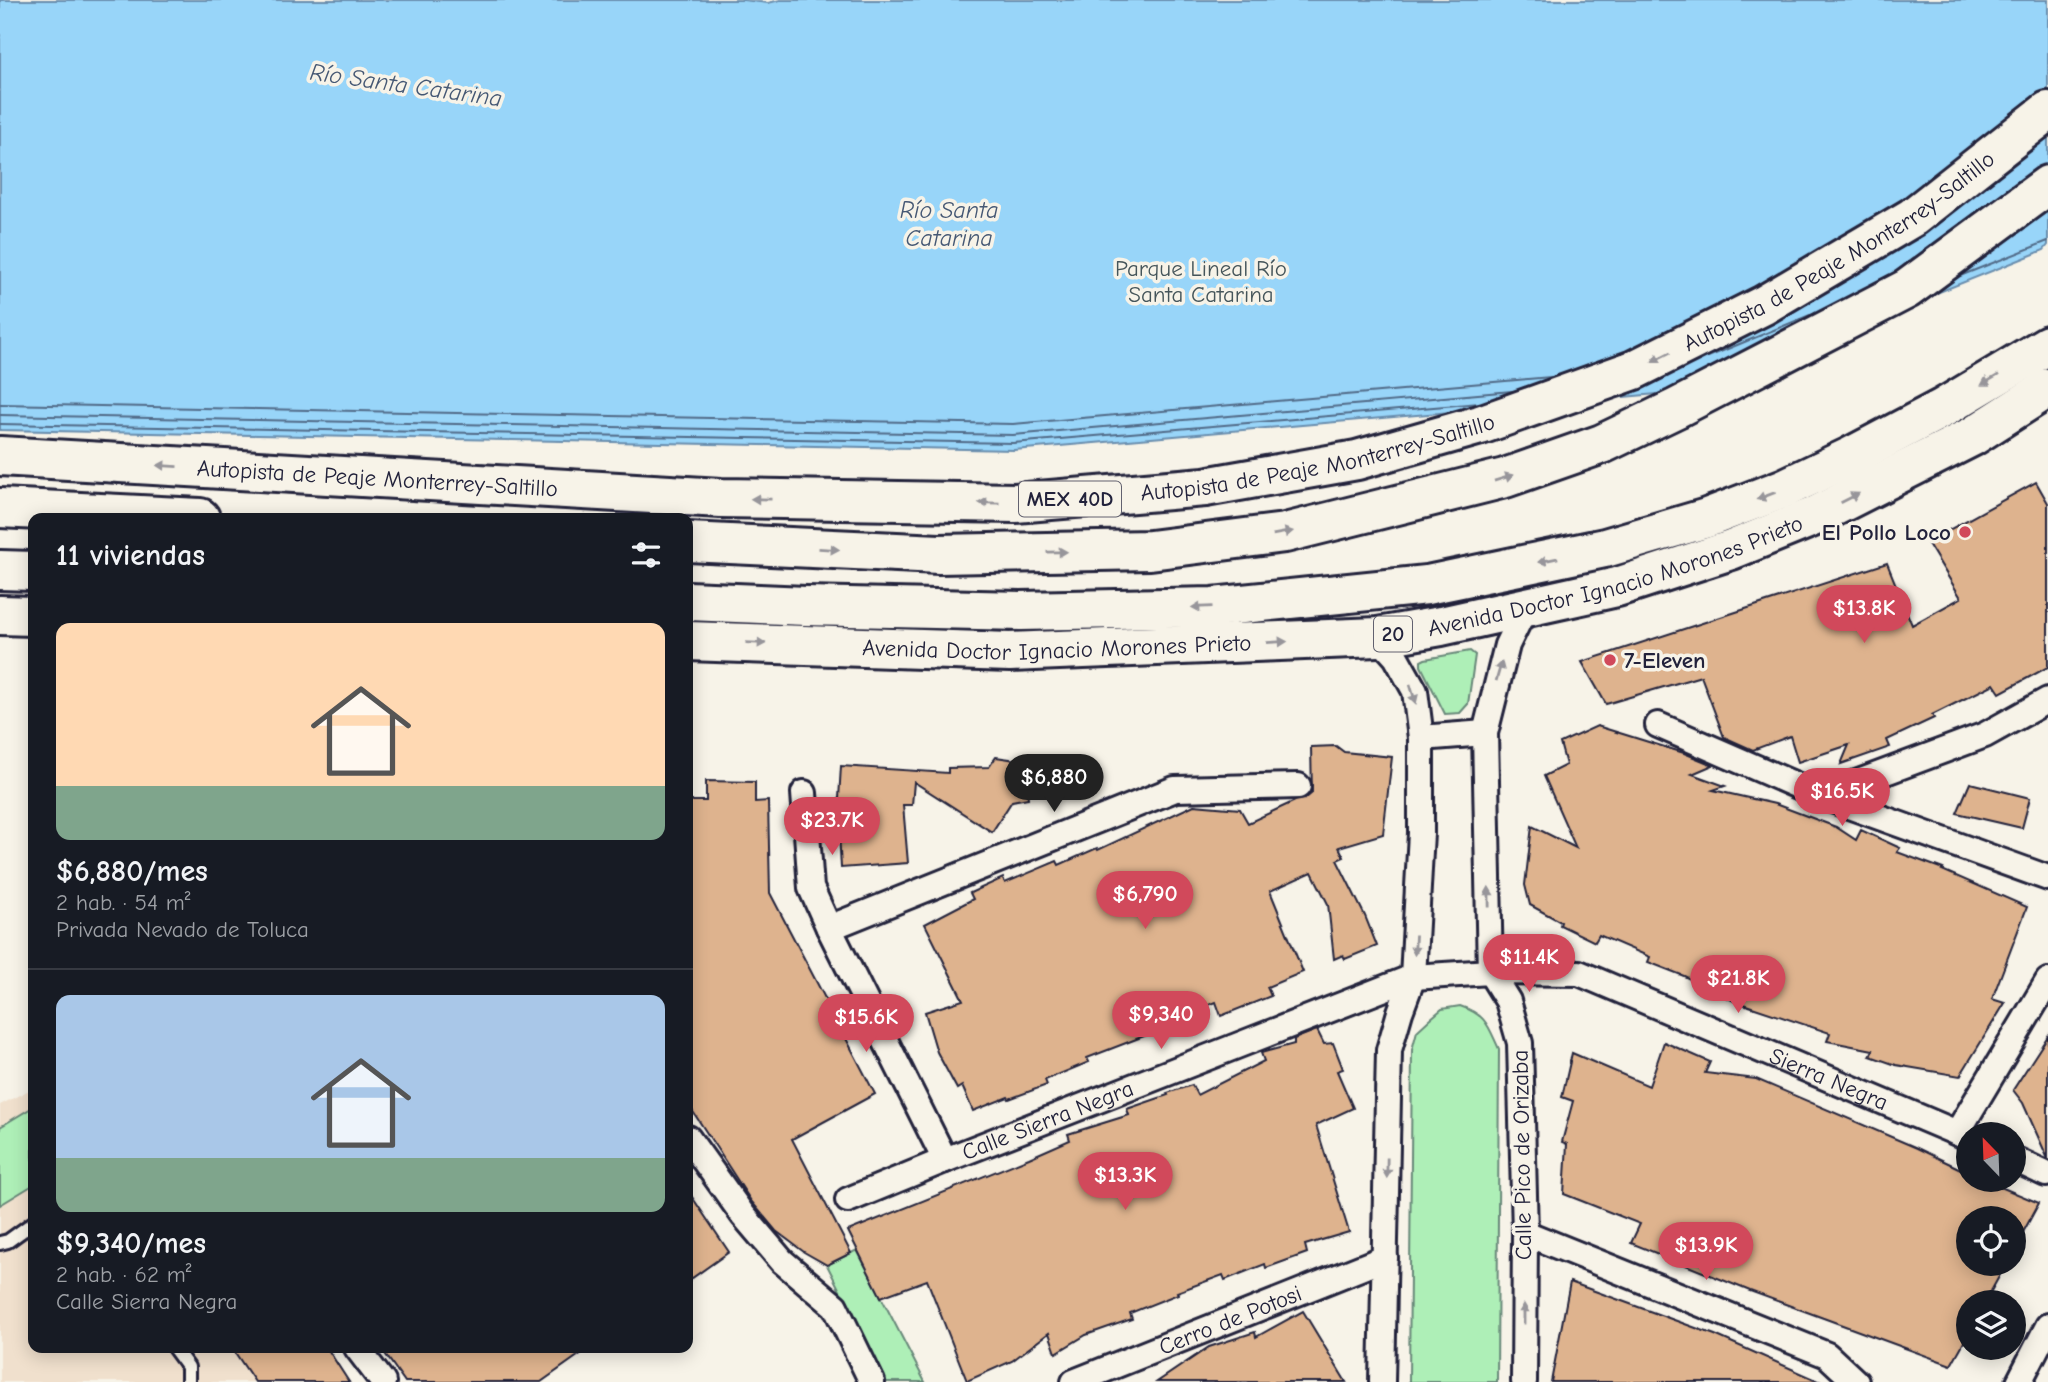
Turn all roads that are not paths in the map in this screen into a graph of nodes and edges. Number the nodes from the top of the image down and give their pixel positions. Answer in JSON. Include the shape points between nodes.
{"nodes":[{"id":1,"x":2048,"y":111,"type":"edge"},
{"id":2,"x":2048,"y":186,"type":"edge"},
{"id":3,"x":2048,"y":345,"type":"edge"},
{"id":4,"x":2048,"y":388,"type":"edge"},
{"id":5,"x":0,"y":456,"type":"edge"},
{"id":6,"x":0,"y":508,"type":"edge"},
{"id":7,"x":100,"y":513,"type":"edge"},
{"id":8,"x":693,"y":542,"type":"edge"},
{"id":9,"x":0,"y":570,"type":"edge"},
{"id":10,"x":28,"y":572,"type":"edge"},
{"id":11,"x":693,"y":601,"type":"edge"},
{"id":12,"x":1526,"y":606,"type":"junction"},
{"id":13,"x":0,"y":615,"type":"edge"},
{"id":14,"x":28,"y":616,"type":"edge"},
{"id":15,"x":1378,"y":637,"type":"junction"},
{"id":16,"x":693,"y":640,"type":"edge"},
{"id":17,"x":2048,"y":700,"type":"edge"},
{"id":18,"x":1658,"y":724,"type":"dead end"},
{"id":19,"x":1485,"y":733,"type":"junction"},
{"id":20,"x":1421,"y":738,"type":"junction"},
{"id":21,"x":1298,"y":786,"type":"dead end"},
{"id":22,"x":804,"y":793,"type":"dead end"},
{"id":23,"x":1821,"y":796,"type":"junction"},
{"id":24,"x":2048,"y":878,"type":"edge"},
{"id":25,"x":829,"y":928,"type":"junction"},
{"id":26,"x":1490,"y":972,"type":"junction"},
{"id":27,"x":1413,"y":977,"type":"junction"},
{"id":28,"x":2048,"y":981,"type":"edge"},
{"id":29,"x":1970,"y":1122,"type":"edge"},
{"id":30,"x":1956,"y":1132,"type":"edge"},
{"id":31,"x":693,"y":1145,"type":"edge"},
{"id":32,"x":944,"y":1160,"type":"junction"},
{"id":33,"x":2026,"y":1165,"type":"edge"},
{"id":34,"x":2046,"y":1174,"type":"edge"},
{"id":35,"x":848,"y":1200,"type":"dead end"},
{"id":36,"x":28,"y":1227,"type":"edge"},
{"id":37,"x":1525,"y":1233,"type":"junction"},
{"id":38,"x":0,"y":1242,"type":"edge"},
{"id":39,"x":1385,"y":1258,"type":"junction"},
{"id":40,"x":2048,"y":1326,"type":"edge"},
{"id":41,"x":178,"y":1353,"type":"edge"},
{"id":42,"x":362,"y":1353,"type":"edge"},
{"id":43,"x":188,"y":1382,"type":"edge"},
{"id":44,"x":383,"y":1382,"type":"edge"},
{"id":45,"x":872,"y":1382,"type":"edge"},
{"id":46,"x":1074,"y":1382,"type":"edge"},
{"id":47,"x":1382,"y":1382,"type":"edge"},
{"id":48,"x":1524,"y":1382,"type":"edge"},
{"id":49,"x":1856,"y":1382,"type":"edge"},
{"id":50,"x":2019,"y":1382,"type":"edge"}],
"edges":[{"from":1,"to":5,"type":"main road","name":"Autopista de Peaje Monterrey-Saltillo","number":"MEX 40D","one_way":true,"via":[[1913,217],[1764,305],[1634,370],[1480,425],[1357,460],[1205,487],[1015,503],[721,498]]},
{"from":8,"to":2,"type":"main road","number":"MEX 40D","one_way":true,"via":[[939,554],[1150,550],[1285,533],[1505,478],[1602,444],[1907,289]]},
{"from":3,"to":11,"type":"main road","name":"Avenida Doctor Ignacio Morones Prieto","number":"20","one_way":true,"via":[[1943,408],[1785,488],[1707,518],[1605,548],[1427,585],[1213,607],[1048,611]]},
{"from":12,"to":4,"type":"main road","name":"Avenida Doctor Ignacio Morones Prieto","number":"20","one_way":true,"via":[[1617,587],[1731,550],[1815,516],[1973,436]]},
{"from":6,"to":7,"type":"main road"},
{"from":9,"to":10,"type":"main road"},
{"from":12,"to":15,"type":"main road","name":"Avenida Doctor Ignacio Morones Prieto","number":"20"},
{"from":19,"to":12,"type":"street","one_way":true,"via":[[1507,645]]},
{"from":13,"to":14,"type":"main road"},
{"from":16,"to":15,"type":"main road","name":"Avenida Doctor Ignacio Morones Prieto","number":"20","one_way":true,"via":[[1010,652]]},
{"from":15,"to":20,"type":"street","one_way":true,"via":[[1396,657],[1415,691]]},
{"from":17,"to":23,"type":"street","via":[[1984,735]]},
{"from":18,"to":23,"type":"street"},
{"from":19,"to":20,"type":"street"},
{"from":26,"to":19,"type":"street","one_way":true},
{"from":20,"to":27,"type":"street","one_way":true},
{"from":21,"to":25,"type":"street","via":[[1175,789]]},
{"from":22,"to":25,"type":"street","via":[[811,888]]},
{"from":23,"to":24,"type":"street"},
{"from":25,"to":32,"type":"street"},
{"from":26,"to":27,"type":"street","name":"Calle Sierra Negra"},
{"from":26,"to":30,"type":"street","name":"Sierra Negra","via":[[1579,973]]},
{"from":26,"to":37,"type":"street","name":"Calle Pico de Orizaba","via":[[1508,1001],[1520,1043]]},
{"from":27,"to":32,"type":"street","name":"Calle Sierra Negra"},
{"from":27,"to":39,"type":"street","one_way":true,"via":[[1389,1050]]},
{"from":28,"to":29,"type":"street"},
{"from":31,"to":45,"type":"street","via":[[782,1261],[835,1306]]},
{"from":32,"to":35,"type":"street","name":"Calle Sierra Negra"},
{"from":33,"to":34,"type":"street"},
{"from":36,"to":38,"type":"lane"},
{"from":48,"to":37,"type":"street","name":"Calle Pico de Orizaba","one_way":true},
{"from":37,"to":49,"type":"street","via":[[1827,1355]]},
{"from":39,"to":46,"type":"street","name":"Cerro de Potosi"},
{"from":39,"to":47,"type":"street"},
{"from":40,"to":50,"type":"street"},
{"from":41,"to":43,"type":"lane","via":[[188,1367]]},
{"from":42,"to":44,"type":"street"}]}
